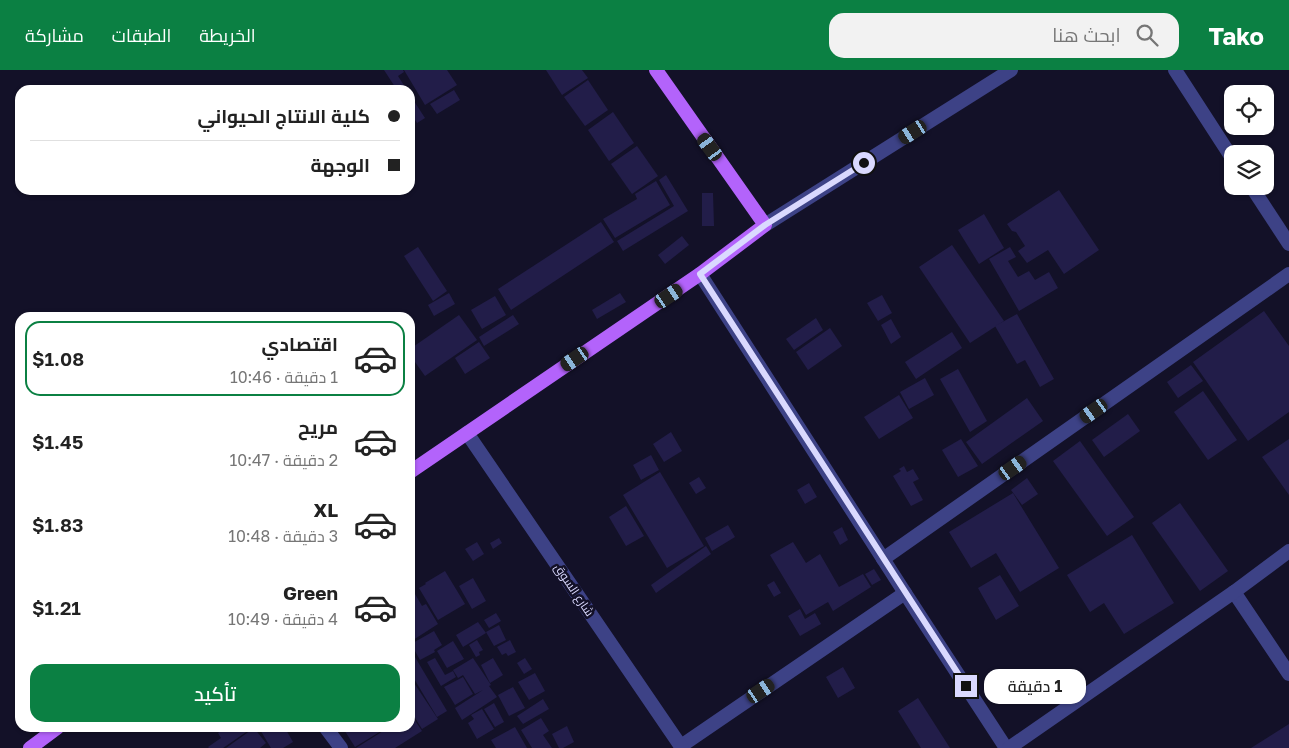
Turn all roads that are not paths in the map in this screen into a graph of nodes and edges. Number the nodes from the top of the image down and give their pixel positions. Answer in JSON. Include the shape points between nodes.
{"nodes":[{"id":1,"x":656,"y":70,"type":"edge"},
{"id":2,"x":1011,"y":70,"type":"edge"},
{"id":3,"x":1175,"y":70,"type":"edge"},
{"id":4,"x":1224,"y":146,"type":"edge"},
{"id":5,"x":1257,"y":195,"type":"edge"},
{"id":6,"x":765,"y":225,"type":"junction"},
{"id":7,"x":1289,"y":244,"type":"edge"},
{"id":8,"x":700,"y":274,"type":"junction"},
{"id":9,"x":1289,"y":274,"type":"edge"},
{"id":10,"x":467,"y":433,"type":"junction"},
{"id":11,"x":415,"y":469,"type":"edge"},
{"id":12,"x":1289,"y":551,"type":"edge"},
{"id":13,"x":883,"y":559,"type":"junction"},
{"id":14,"x":1234,"y":592,"type":"junction"},
{"id":15,"x":905,"y":593,"type":"junction"},
{"id":16,"x":1289,"y":674,"type":"edge"},
{"id":17,"x":52,"y":732,"type":"edge"},
{"id":18,"x":329,"y":732,"type":"edge"},
{"id":19,"x":682,"y":747,"type":"edge"},
{"id":20,"x":30,"y":748,"type":"edge"},
{"id":21,"x":341,"y":748,"type":"edge"},
{"id":22,"x":1007,"y":748,"type":"edge"}],
"edges":[{"from":1,"to":6,"type":"main road"},
{"from":2,"to":6,"type":"street"},
{"from":3,"to":4,"type":"street"},
{"from":5,"to":7,"type":"street"},
{"from":6,"to":8,"type":"main road"},
{"from":8,"to":10,"type":"main road"},
{"from":8,"to":13,"type":"street"},
{"from":9,"to":13,"type":"street"},
{"from":10,"to":11,"type":"main road"},
{"from":10,"to":19,"type":"street","name":"شارع السوق"},
{"from":12,"to":14,"type":"street"},
{"from":13,"to":15,"type":"street"},
{"from":14,"to":16,"type":"street"},
{"from":14,"to":22,"type":"street"},
{"from":15,"to":19,"type":"street"},
{"from":15,"to":22,"type":"street"},
{"from":17,"to":20,"type":"main road"},
{"from":18,"to":21,"type":"street"}]}
